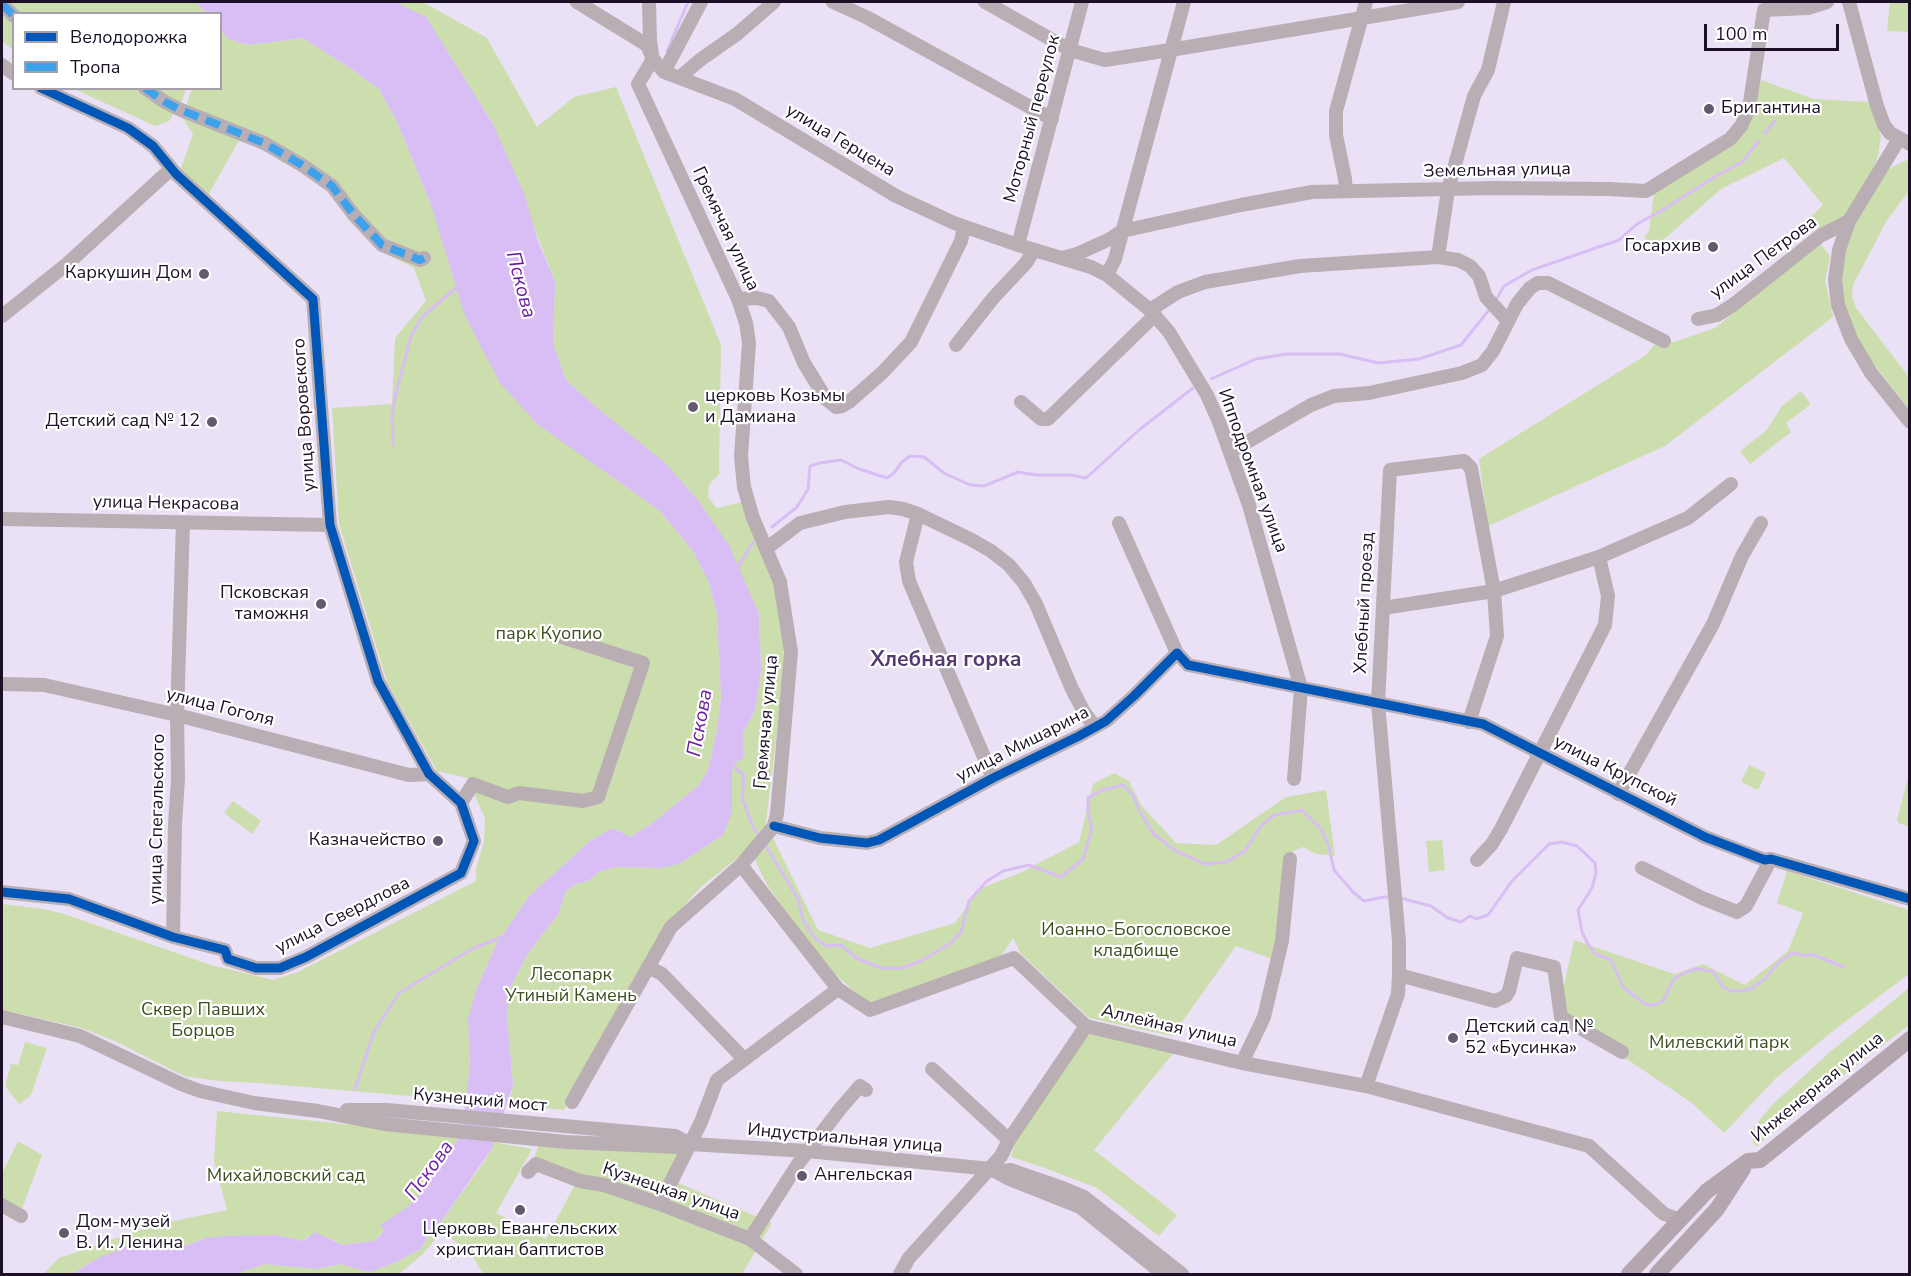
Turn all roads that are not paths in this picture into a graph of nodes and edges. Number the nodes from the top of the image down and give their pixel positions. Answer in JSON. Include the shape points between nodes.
{"nodes":[{"id":1,"x":577,"y":2,"type":"edge"},
{"id":2,"x":649,"y":2,"type":"edge"},
{"id":3,"x":701,"y":2,"type":"edge"},
{"id":4,"x":774,"y":2,"type":"edge"},
{"id":5,"x":833,"y":2,"type":"edge"},
{"id":6,"x":985,"y":2,"type":"edge"},
{"id":7,"x":1082,"y":2,"type":"edge"},
{"id":8,"x":1184,"y":2,"type":"edge"},
{"id":9,"x":1366,"y":2,"type":"edge"},
{"id":10,"x":1458,"y":2,"type":"edge"},
{"id":11,"x":1504,"y":2,"type":"edge"},
{"id":12,"x":1827,"y":2,"type":"edge"},
{"id":13,"x":1850,"y":2,"type":"edge"},
{"id":14,"x":1362,"y":16,"type":"junction"},
{"id":15,"x":1070,"y":50,"type":"junction"},
{"id":16,"x":1170,"y":50,"type":"junction"},
{"id":17,"x":653,"y":59,"type":"junction"},
{"id":18,"x":664,"y":72,"type":"junction"},
{"id":19,"x":680,"y":77,"type":"junction"},
{"id":20,"x":45,"y":90,"type":"edge"},
{"id":21,"x":148,"y":90,"type":"edge"},
{"id":22,"x":1052,"y":119,"type":"junction"},
{"id":23,"x":1904,"y":142,"type":"edge"},
{"id":24,"x":171,"y":169,"type":"junction"},
{"id":25,"x":1448,"y":190,"type":"junction"},
{"id":26,"x":1346,"y":191,"type":"junction"},
{"id":27,"x":1848,"y":221,"type":"junction"},
{"id":28,"x":964,"y":226,"type":"junction"},
{"id":29,"x":1122,"y":231,"type":"junction"},
{"id":30,"x":1018,"y":245,"type":"junction"},
{"id":31,"x":1034,"y":250,"type":"junction"},
{"id":32,"x":1438,"y":257,"type":"junction"},
{"id":33,"x":424,"y":258,"type":"dead end"},
{"id":34,"x":1060,"y":258,"type":"junction"},
{"id":35,"x":1107,"y":275,"type":"junction"},
{"id":36,"x":738,"y":299,"type":"junction"},
{"id":37,"x":1152,"y":313,"type":"junction"},
{"id":38,"x":2,"y":316,"type":"edge"},
{"id":39,"x":1698,"y":319,"type":"dead end"},
{"id":40,"x":1508,"y":321,"type":"junction"},
{"id":41,"x":1664,"y":341,"type":"dead end"},
{"id":42,"x":956,"y":345,"type":"dead end"},
{"id":43,"x":1021,"y":402,"type":"dead end"},
{"id":44,"x":1910,"y":422,"type":"edge"},
{"id":45,"x":1230,"y":452,"type":"junction"},
{"id":46,"x":1731,"y":484,"type":"dead end"},
{"id":47,"x":918,"y":514,"type":"junction"},
{"id":48,"x":2,"y":519,"type":"edge"},
{"id":49,"x":1761,"y":522,"type":"dead end"},
{"id":50,"x":183,"y":523,"type":"junction"},
{"id":51,"x":1119,"y":523,"type":"dead end"},
{"id":52,"x":330,"y":525,"type":"junction"},
{"id":53,"x":766,"y":545,"type":"junction"},
{"id":54,"x":1599,"y":557,"type":"junction"},
{"id":55,"x":1494,"y":591,"type":"junction"},
{"id":56,"x":1383,"y":608,"type":"junction"},
{"id":57,"x":562,"y":637,"type":"dead end"},
{"id":58,"x":1177,"y":653,"type":"junction"},
{"id":59,"x":2,"y":684,"type":"edge"},
{"id":60,"x":1301,"y":688,"type":"junction"},
{"id":61,"x":1378,"y":703,"type":"junction"},
{"id":62,"x":177,"y":716,"type":"junction"},
{"id":63,"x":1469,"y":722,"type":"junction"},
{"id":64,"x":1095,"y":727,"type":"junction"},
{"id":65,"x":1542,"y":753,"type":"junction"},
{"id":66,"x":429,"y":774,"type":"junction"},
{"id":67,"x":993,"y":778,"type":"junction"},
{"id":68,"x":1294,"y":779,"type":"dead end"},
{"id":69,"x":1618,"y":794,"type":"junction"},
{"id":70,"x":461,"y":803,"type":"junction"},
{"id":71,"x":772,"y":829,"type":"junction"},
{"id":72,"x":474,"y":841,"type":"joint"},
{"id":73,"x":1290,"y":859,"type":"dead end"},
{"id":74,"x":1771,"y":859,"type":"junction"},
{"id":75,"x":745,"y":860,"type":"junction"},
{"id":76,"x":1477,"y":860,"type":"dead end"},
{"id":77,"x":1642,"y":868,"type":"dead end"},
{"id":78,"x":2,"y":892,"type":"edge"},
{"id":79,"x":1910,"y":899,"type":"edge"},
{"id":80,"x":173,"y":937,"type":"junction"},
{"id":81,"x":648,"y":967,"type":"junction"},
{"id":82,"x":1399,"y":975,"type":"junction"},
{"id":83,"x":838,"y":989,"type":"junction"},
{"id":84,"x":2,"y":1017,"type":"edge"},
{"id":85,"x":2,"y":1023,"type":"edge"},
{"id":86,"x":27,"y":1023,"type":"junction"},
{"id":87,"x":1086,"y":1026,"type":"junction"},
{"id":88,"x":1910,"y":1039,"type":"edge"},
{"id":89,"x":1622,"y":1052,"type":"dead end"},
{"id":90,"x":744,"y":1059,"type":"junction"},
{"id":91,"x":1242,"y":1063,"type":"junction"},
{"id":92,"x":932,"y":1069,"type":"dead end"},
{"id":93,"x":1366,"y":1086,"type":"junction"},
{"id":94,"x":866,"y":1090,"type":"dead end"},
{"id":95,"x":572,"y":1102,"type":"dead end"},
{"id":96,"x":385,"y":1117,"type":"junction"},
{"id":97,"x":569,"y":1127,"type":"joint"},
{"id":98,"x":1009,"y":1140,"type":"junction"},
{"id":99,"x":566,"y":1142,"type":"joint"},
{"id":100,"x":690,"y":1144,"type":"junction"},
{"id":101,"x":807,"y":1151,"type":"junction"},
{"id":102,"x":1748,"y":1161,"type":"junction"},
{"id":103,"x":994,"y":1170,"type":"junction"},
{"id":104,"x":528,"y":1172,"type":"dead end"},
{"id":105,"x":1707,"y":1191,"type":"junction"},
{"id":106,"x":660,"y":1204,"type":"junction"},
{"id":107,"x":2,"y":1205,"type":"edge"},
{"id":108,"x":1717,"y":1209,"type":"junction"},
{"id":109,"x":21,"y":1216,"type":"dead end"},
{"id":110,"x":1678,"y":1219,"type":"junction"},
{"id":111,"x":750,"y":1239,"type":"junction"},
{"id":112,"x":796,"y":1275,"type":"edge"},
{"id":113,"x":900,"y":1275,"type":"edge"},
{"id":114,"x":1163,"y":1275,"type":"edge"},
{"id":115,"x":1182,"y":1275,"type":"edge"},
{"id":116,"x":1629,"y":1275,"type":"edge"},
{"id":117,"x":1658,"y":1275,"type":"edge"}],
"edges":[{"from":1,"to":17,"type":"street","via":[[646,45]]},
{"from":2,"to":17,"type":"street"},
{"from":3,"to":18,"type":"street"},
{"from":4,"to":19,"type":"street"},
{"from":5,"to":22,"type":"street"},
{"from":6,"to":15,"type":"street"},
{"from":7,"to":15,"type":"street","name":"Моторный переулок"},
{"from":8,"to":16,"type":"street"},
{"from":9,"to":14,"type":"street"},
{"from":10,"to":14,"type":"street"},
{"from":11,"to":25,"type":"street","via":[[1488,70],[1474,96]]},
{"from":12,"to":25,"type":"street","name":"Земельная улица","via":[[1808,8],[1764,10],[1749,110],[1740,126],[1730,139],[1653,189]]},
{"from":13,"to":23,"type":"street","via":[[1884,125]]},
{"from":14,"to":16,"type":"street"},
{"from":14,"to":26,"type":"street","via":[[1336,111]]},
{"from":15,"to":16,"type":"street","via":[[1106,60]]},
{"from":15,"to":22,"type":"street","name":"Моторный переулок"},
{"from":16,"to":29,"type":"street"},
{"from":17,"to":18,"type":"street"},
{"from":17,"to":36,"type":"street","name":"Гремячая улица","via":[[638,84]]},
{"from":18,"to":19,"type":"street","name":"улица Герцена"},
{"from":19,"to":28,"type":"street","name":"улица Герцена","via":[[735,99],[896,196]]},
{"from":20,"to":24,"type":"street","name":"улица Воровского","via":[[128,128],[153,146]]},
{"from":21,"to":33,"type":"street","via":[[181,110],[264,143],[302,165],[332,186],[382,245],[420,260]]},
{"from":22,"to":30,"type":"street","name":"Моторный переулок"},
{"from":23,"to":27,"type":"street"},
{"from":24,"to":38,"type":"street","via":[[67,264]]},
{"from":24,"to":52,"type":"street","name":"улица Воровского","via":[[313,299]]},
{"from":25,"to":26,"type":"street","name":"Земельная улица"},
{"from":25,"to":32,"type":"street"},
{"from":26,"to":29,"type":"street","name":"Земельная улица","via":[[1312,192]]},
{"from":27,"to":39,"type":"street","name":"улица Петрова","via":[[1820,237],[1733,305],[1717,315]]},
{"from":27,"to":44,"type":"street","via":[[1836,272],[1838,305],[1851,339],[1871,373]]},
{"from":28,"to":30,"type":"street","name":"улица Герцена"},
{"from":28,"to":36,"type":"street","via":[[961,241],[911,342],[868,386],[842,406],[836,407],[826,399],[804,363],[789,327],[769,301]]},
{"from":29,"to":34,"type":"street","name":"Земельная улица","via":[[1077,254]]},
{"from":29,"to":35,"type":"street"},
{"from":30,"to":31,"type":"street","name":"улица Герцена"},
{"from":31,"to":34,"type":"street","name":"улица Герцена"},
{"from":31,"to":42,"type":"street"},
{"from":32,"to":37,"type":"street","via":[[1300,266],[1205,282],[1178,292]]},
{"from":32,"to":40,"type":"street","via":[[1470,266],[1479,276],[1486,297]]},
{"from":34,"to":35,"type":"street","name":"улица Герцена"},
{"from":35,"to":37,"type":"street","name":"Ипподромная улица"},
{"from":36,"to":53,"type":"street","name":"Гремячая улица","via":[[749,343],[741,456],[744,487]]},
{"from":37,"to":43,"type":"street","via":[[1048,419],[1041,419]]},
{"from":37,"to":45,"type":"street","name":"Ипподромная улица","via":[[1169,332],[1208,395]]},
{"from":40,"to":41,"type":"street","via":[[1530,288],[1548,283]]},
{"from":40,"to":45,"type":"street","via":[[1482,365],[1369,393],[1334,396]]},
{"from":45,"to":60,"type":"street","name":"Ипподромная улица"},
{"from":46,"to":54,"type":"street","via":[[1688,518]]},
{"from":47,"to":53,"type":"street","via":[[889,507],[845,512],[800,523]]},
{"from":47,"to":64,"type":"street","via":[[991,551],[1024,583],[1072,689]]},
{"from":47,"to":67,"type":"street","via":[[906,562],[909,581]]},
{"from":48,"to":50,"type":"street","name":"улица Некрасова"},
{"from":49,"to":69,"type":"street","via":[[1713,624]]},
{"from":50,"to":52,"type":"street","name":"улица Некрасова"},
{"from":50,"to":62,"type":"street","name":"улица Спегальского"},
{"from":51,"to":58,"type":"street"},
{"from":52,"to":66,"type":"street","name":"улица Воровского","via":[[378,681]]},
{"from":53,"to":71,"type":"street","name":"Гремячая улица","via":[[780,582],[791,652],[777,814]]},
{"from":54,"to":55,"type":"street"},
{"from":54,"to":65,"type":"street","via":[[1608,596],[1605,625]]},
{"from":55,"to":56,"type":"street"},
{"from":55,"to":56,"type":"street","name":"Хлебный проезд","via":[[1471,468],[1464,462],[1390,470]]},
{"from":55,"to":63,"type":"street","via":[[1497,636]]},
{"from":56,"to":61,"type":"street","name":"Хлебный проезд"},
{"from":57,"to":70,"type":"street","via":[[643,663],[598,797],[583,801],[519,793],[508,797],[473,784]]},
{"from":58,"to":60,"type":"street","via":[[1188,665]]},
{"from":58,"to":64,"type":"street","name":"улица Мишарина","via":[[1134,696]]},
{"from":59,"to":62,"type":"street","name":"улица Гоголя","via":[[44,685]]},
{"from":60,"to":61,"type":"street","name":"улица Крупской"},
{"from":60,"to":68,"type":"street","name":"Ипподромная улица"},
{"from":61,"to":63,"type":"street","name":"улица Крупской"},
{"from":61,"to":82,"type":"street","name":"Хлебный проезд"},
{"from":62,"to":66,"type":"street","name":"улица Гоголя","via":[[409,775]]},
{"from":62,"to":80,"type":"street","name":"улица Спегальского"},
{"from":63,"to":65,"type":"street","name":"улица Крупской","via":[[1483,724]]},
{"from":64,"to":67,"type":"street","name":"улица Мишарина"},
{"from":65,"to":69,"type":"street","name":"улица Крупской"},
{"from":65,"to":76,"type":"street","via":[[1492,844]]},
{"from":66,"to":70,"type":"street","name":"улица Воровского"},
{"from":67,"to":71,"type":"street","name":"улица Мишарина","via":[[899,830],[867,843]]},
{"from":69,"to":74,"type":"street","name":"улица Крупской","via":[[1705,837]]},
{"from":70,"to":72,"type":"street","name":"улица Воровского"},
{"from":71,"to":75,"type":"street"},
{"from":72,"to":80,"type":"street","name":"улица Свердлова","via":[[461,873],[280,968],[256,968],[228,959],[225,950]]},
{"from":73,"to":91,"type":"street","via":[[1282,941],[1264,1017]]},
{"from":74,"to":77,"type":"street","via":[[1746,906],[1737,912]]},
{"from":74,"to":79,"type":"street","name":"улица Крупской"},
{"from":75,"to":81,"type":"street","via":[[671,927]]},
{"from":75,"to":83,"type":"street"},
{"from":78,"to":80,"type":"street","name":"улица Свердлова","via":[[69,899]]},
{"from":81,"to":90,"type":"street","via":[[662,974]]},
{"from":81,"to":95,"type":"street"},
{"from":82,"to":89,"type":"street","via":[[1495,1001],[1509,991],[1517,958],[1554,967],[1561,1017]]},
{"from":82,"to":93,"type":"street","name":"Хлебный проезд","via":[[1398,994]]},
{"from":83,"to":87,"type":"street","name":"Аллейная улица","via":[[870,1010],[1014,958]]},
{"from":83,"to":90,"type":"street"},
{"from":84,"to":86,"type":"street"},
{"from":85,"to":86,"type":"street"},
{"from":86,"to":96,"type":"street","via":[[80,1036],[200,1090],[254,1103]]},
{"from":87,"to":91,"type":"street","name":"Аллейная улица"},
{"from":87,"to":98,"type":"street"},
{"from":88,"to":102,"type":"main road","name":"Инженерная улица","via":[[1760,1160]]},
{"from":90,"to":100,"type":"street","via":[[717,1080]]},
{"from":91,"to":93,"type":"street","name":"Аллейная улица"},
{"from":92,"to":98,"type":"street"},
{"from":93,"to":110,"type":"street","name":"Аллейная улица","via":[[1590,1146],[1664,1214]]},
{"from":94,"to":101,"type":"street","via":[[860,1086]]},
{"from":96,"to":97,"type":"street","name":"Кузнецкий мост"},
{"from":96,"to":99,"type":"street","name":"Кузнецкий мост"},
{"from":97,"to":100,"type":"street","name":"Индустриальная улица","via":[[675,1136]]},
{"from":98,"to":103,"type":"street"},
{"from":99,"to":100,"type":"street","name":"Индустриальная улица","via":[[665,1147]]},
{"from":100,"to":101,"type":"street","name":"Индустриальная улица"},
{"from":100,"to":106,"type":"street"},
{"from":101,"to":103,"type":"street","name":"Индустриальная улица"},
{"from":101,"to":111,"type":"street"},
{"from":102,"to":105,"type":"main road","name":"Инженерная улица"},
{"from":102,"to":108,"type":"main road","name":"Инженерная улица"},
{"from":103,"to":113,"type":"street","via":[[909,1258]]},
{"from":103,"to":114,"type":"street","name":"Индустриальная улица","via":[[1080,1207]]},
{"from":103,"to":115,"type":"street","name":"Индустриальная улица","via":[[1011,1170],[1084,1197]]},
{"from":104,"to":106,"type":"street","name":"Кузнецкая улица","via":[[536,1164]]},
{"from":105,"to":108,"type":"main road","via":[[1718,1204]]},
{"from":105,"to":110,"type":"main road","name":"Инженерная улица"},
{"from":106,"to":111,"type":"street","name":"Кузнецкая улица"},
{"from":107,"to":109,"type":"street"},
{"from":108,"to":117,"type":"main road","name":"Инженерная улица"},
{"from":110,"to":116,"type":"main road","name":"Инженерная улица"},
{"from":111,"to":112,"type":"street","name":"Кузнецкая улица"}]}
